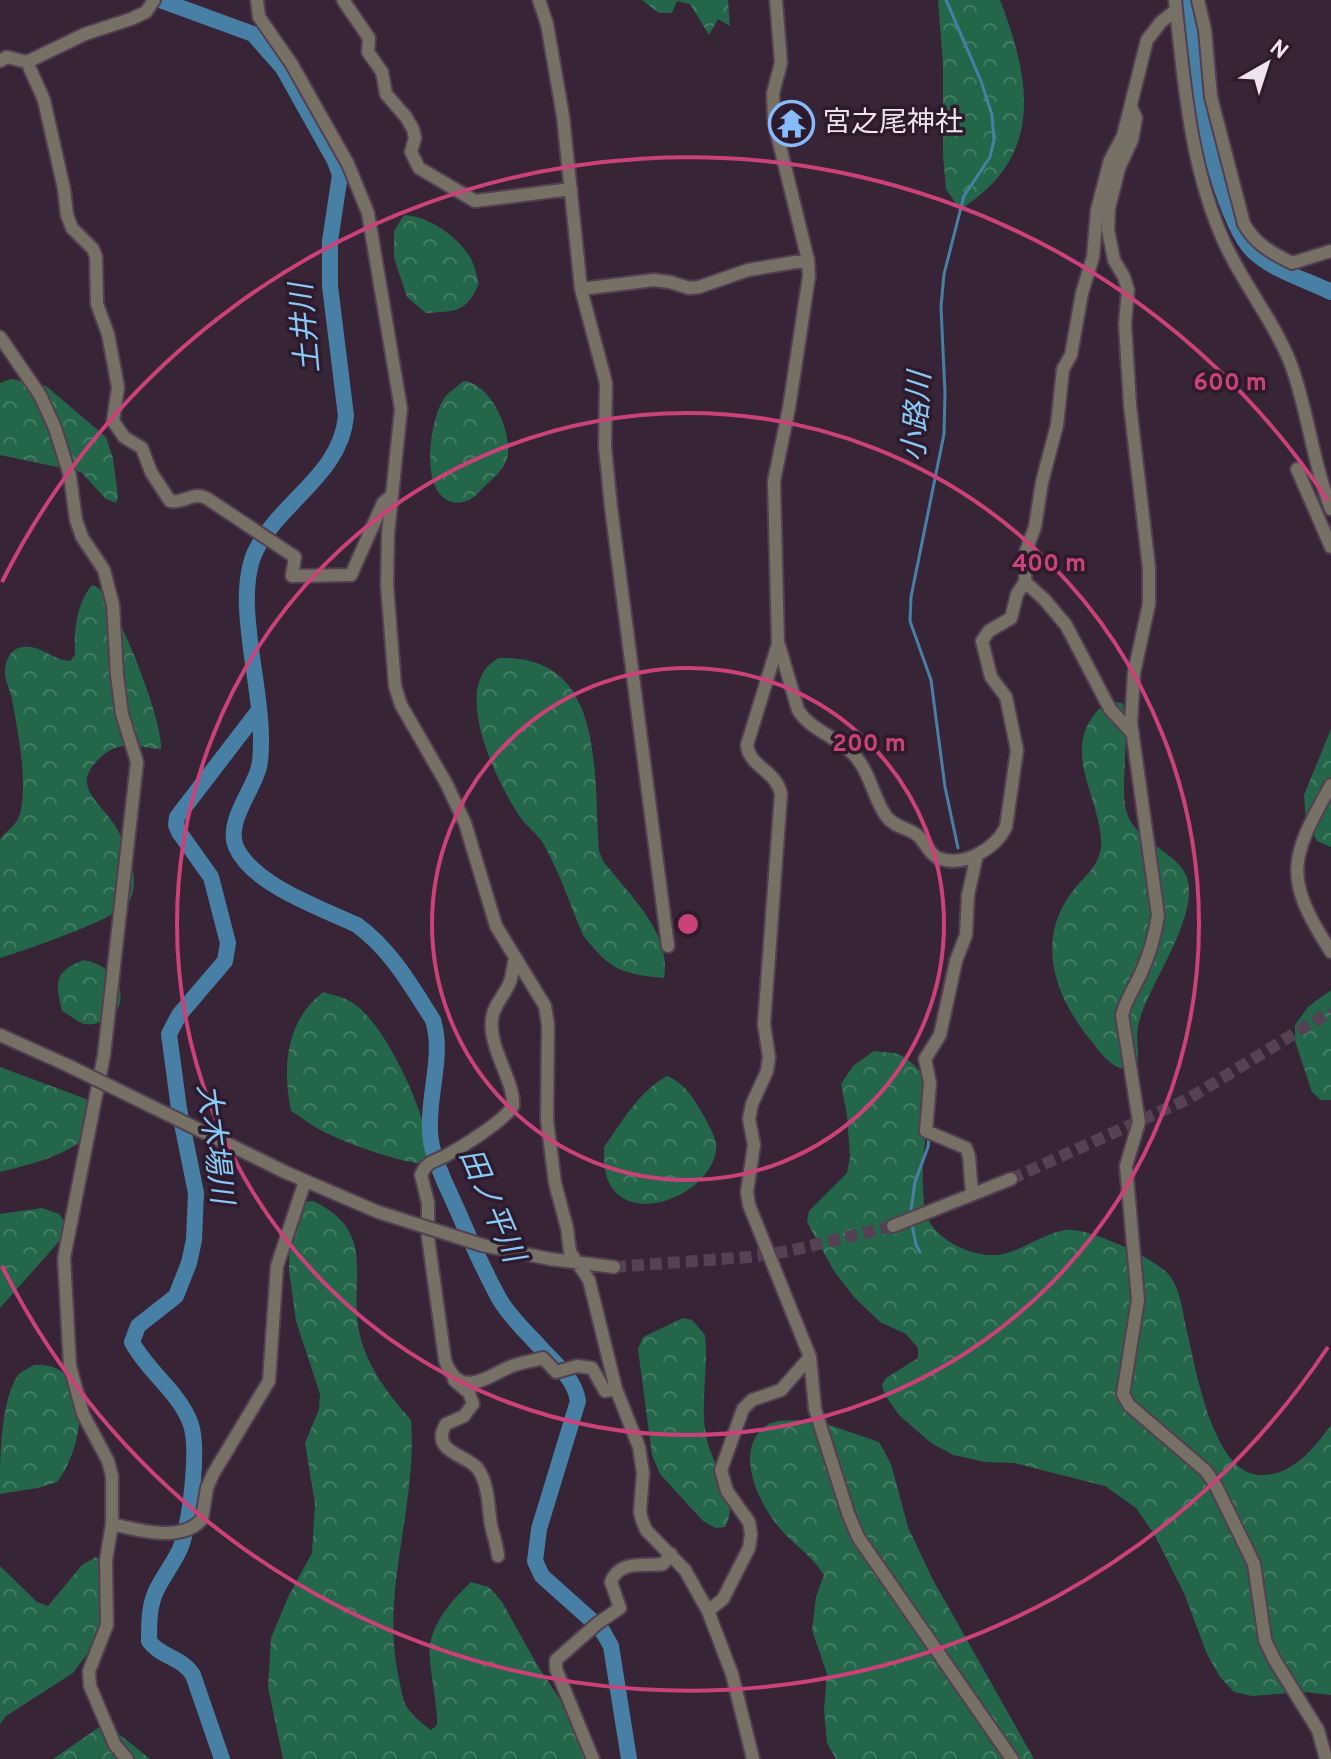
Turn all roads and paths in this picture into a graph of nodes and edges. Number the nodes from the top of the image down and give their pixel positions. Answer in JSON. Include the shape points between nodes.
{"nodes":[{"id":1,"x":257,"y":0,"type":"edge"},
{"id":2,"x":343,"y":0,"type":"edge"},
{"id":3,"x":539,"y":0,"type":"edge"},
{"id":4,"x":776,"y":0,"type":"edge"},
{"id":5,"x":1198,"y":0,"type":"edge"},
{"id":6,"x":153,"y":1,"type":"edge"},
{"id":7,"x":1175,"y":5,"type":"edge"},
{"id":8,"x":0,"y":61,"type":"edge"},
{"id":9,"x":27,"y":62,"type":"junction"},
{"id":10,"x":1131,"y":107,"type":"junction"},
{"id":11,"x":571,"y":189,"type":"junction"},
{"id":12,"x":1331,"y":251,"type":"edge"},
{"id":13,"x":808,"y":260,"type":"junction"},
{"id":14,"x":581,"y":289,"type":"junction"},
{"id":15,"x":0,"y":337,"type":"edge"},
{"id":16,"x":1297,"y":469,"type":"dead end"},
{"id":17,"x":392,"y":495,"type":"junction"},
{"id":18,"x":1330,"y":506,"type":"edge"},
{"id":19,"x":1331,"y":547,"type":"edge"},
{"id":20,"x":1025,"y":582,"type":"junction"},
{"id":21,"x":778,"y":644,"type":"junction"},
{"id":22,"x":1133,"y":734,"type":"junction"},
{"id":23,"x":1331,"y":785,"type":"edge"},
{"id":24,"x":977,"y":855,"type":"junction"},
{"id":25,"x":668,"y":946,"type":"dead end"},
{"id":26,"x":1331,"y":952,"type":"edge"},
{"id":27,"x":515,"y":959,"type":"junction"},
{"id":28,"x":0,"y":1035,"type":"edge"},
{"id":29,"x":1011,"y":1179,"type":"tunnel mouth"},
{"id":30,"x":305,"y":1181,"type":"junction"},
{"id":31,"x":972,"y":1194,"type":"junction"},
{"id":32,"x":893,"y":1226,"type":"tunnel mouth"},
{"id":33,"x":579,"y":1264,"type":"junction"},
{"id":34,"x":614,"y":1267,"type":"tunnel mouth"},
{"id":35,"x":810,"y":1357,"type":"junction"},
{"id":36,"x":449,"y":1370,"type":"junction"},
{"id":37,"x":616,"y":1389,"type":"junction"},
{"id":38,"x":112,"y":1524,"type":"junction"},
{"id":39,"x":671,"y":1554,"type":"junction"},
{"id":40,"x":498,"y":1556,"type":"dead end"},
{"id":41,"x":708,"y":1611,"type":"junction"},
{"id":42,"x":127,"y":1759,"type":"edge"},
{"id":43,"x":593,"y":1759,"type":"edge"},
{"id":44,"x":753,"y":1759,"type":"edge"},
{"id":45,"x":1012,"y":1759,"type":"edge"},
{"id":46,"x":1326,"y":1759,"type":"edge"}],
"edges":[{"from":1,"to":17,"type":"street","via":[[259,17],[348,164],[368,213],[401,409]]},
{"from":2,"to":11,"type":"street","via":[[369,38],[368,52],[382,72],[386,94],[413,129],[411,152],[419,168],[475,201]]},
{"from":3,"to":11,"type":"street","via":[[563,116]]},
{"from":4,"to":13,"type":"street","via":[[781,63],[773,93],[774,122]]},
{"from":5,"to":12,"type":"street","via":[[1211,97],[1244,224],[1257,242],[1292,263]]},
{"from":6,"to":9,"type":"street","via":[[146,12]]},
{"from":7,"to":10,"type":"street","via":[[1147,40]]},
{"from":7,"to":18,"type":"street","via":[[1183,86],[1212,210],[1225,245],[1290,362]]},
{"from":8,"to":9,"type":"street","via":[[7,57]]},
{"from":9,"to":17,"type":"street","via":[[44,100],[67,215],[96,257],[97,304],[118,387],[112,416],[117,430],[142,448],[170,501],[202,495],[295,557],[292,576],[351,575],[383,503]]},
{"from":10,"to":20,"type":"street","via":[[1097,210],[1093,257],[1071,355],[1063,369],[1057,425],[1026,551]]},
{"from":10,"to":22,"type":"street","via":[[1136,118],[1132,140],[1119,168],[1108,230],[1128,290],[1130,405],[1149,568],[1149,604],[1131,702]]},
{"from":11,"to":14,"type":"street"},
{"from":13,"to":14,"type":"street","via":[[748,270],[699,287],[654,280]]},
{"from":13,"to":21,"type":"street","via":[[774,481]]},
{"from":14,"to":25,"type":"street","via":[[606,383],[611,507]]},
{"from":15,"to":38,"type":"street","via":[[50,417],[70,476],[76,520],[104,570],[114,616],[122,714],[137,762],[104,1055],[64,1258],[70,1366],[83,1414],[112,1476]]},
{"from":16,"to":19,"type":"street"},
{"from":17,"to":27,"type":"street","via":[[387,585],[395,686],[465,823],[496,926]]},
{"from":20,"to":22,"type":"street","via":[[1066,625],[1110,709]]},
{"from":20,"to":24,"type":"street","via":[[1011,618],[982,641],[991,677],[1006,697],[1017,759],[1006,827]]},
{"from":21,"to":24,"type":"street","via":[[798,710],[857,757],[888,820],[920,837],[938,858]]},
{"from":21,"to":35,"type":"street","via":[[747,745],[752,760],[774,777],[781,794],[764,1024],[769,1057],[749,1119],[754,1145],[747,1192]]},
{"from":22,"to":46,"type":"street","via":[[1158,915],[1156,934],[1122,1015],[1139,1122],[1126,1166],[1138,1300],[1124,1399],[1206,1471],[1216,1486],[1254,1564],[1265,1640],[1318,1730]]},
{"from":23,"to":26,"type":"street","via":[[1306,829],[1296,870],[1304,907]]},
{"from":24,"to":31,"type":"street","via":[[966,935],[940,1035],[925,1059],[930,1083],[927,1133],[966,1148]]},
{"from":27,"to":33,"type":"street","via":[[545,1006],[550,1157],[570,1252]]},
{"from":27,"to":36,"type":"street","via":[[492,1024],[513,1106],[504,1117],[425,1165],[421,1175]]},
{"from":28,"to":30,"type":"street","bridge":true},
{"from":29,"to":31,"type":"street"},
{"from":30,"to":33,"type":"street","bridge":true,"via":[[378,1212],[482,1245]]},
{"from":30,"to":38,"type":"street","via":[[277,1266],[269,1381],[213,1474],[202,1519],[186,1529],[143,1533]]},
{"from":31,"to":32,"type":"street"},
{"from":33,"to":34,"type":"street"},
{"from":33,"to":37,"type":"street","via":[[589,1280]]},
{"from":35,"to":41,"type":"street","via":[[781,1390],[752,1400],[743,1409],[721,1470],[727,1491],[749,1522],[749,1548],[723,1599]]},
{"from":35,"to":45,"type":"street","via":[[815,1409],[858,1537]]},
{"from":36,"to":37,"type":"street","via":[[464,1381],[481,1382],[515,1364],[543,1358],[561,1370],[592,1368],[605,1391]]},
{"from":36,"to":40,"type":"street","via":[[473,1404],[464,1416],[446,1424],[444,1443],[480,1472]]},
{"from":37,"to":39,"type":"street","via":[[641,1460],[642,1520]]},
{"from":38,"to":42,"type":"street","via":[[106,1560],[107,1625],[89,1671],[106,1725]]},
{"from":39,"to":41,"type":"street"},
{"from":39,"to":43,"type":"street","via":[[663,1564],[632,1565],[615,1573],[611,1582],[620,1608],[555,1664]]},
{"from":41,"to":44,"type":"street","via":[[732,1674]]}]}
